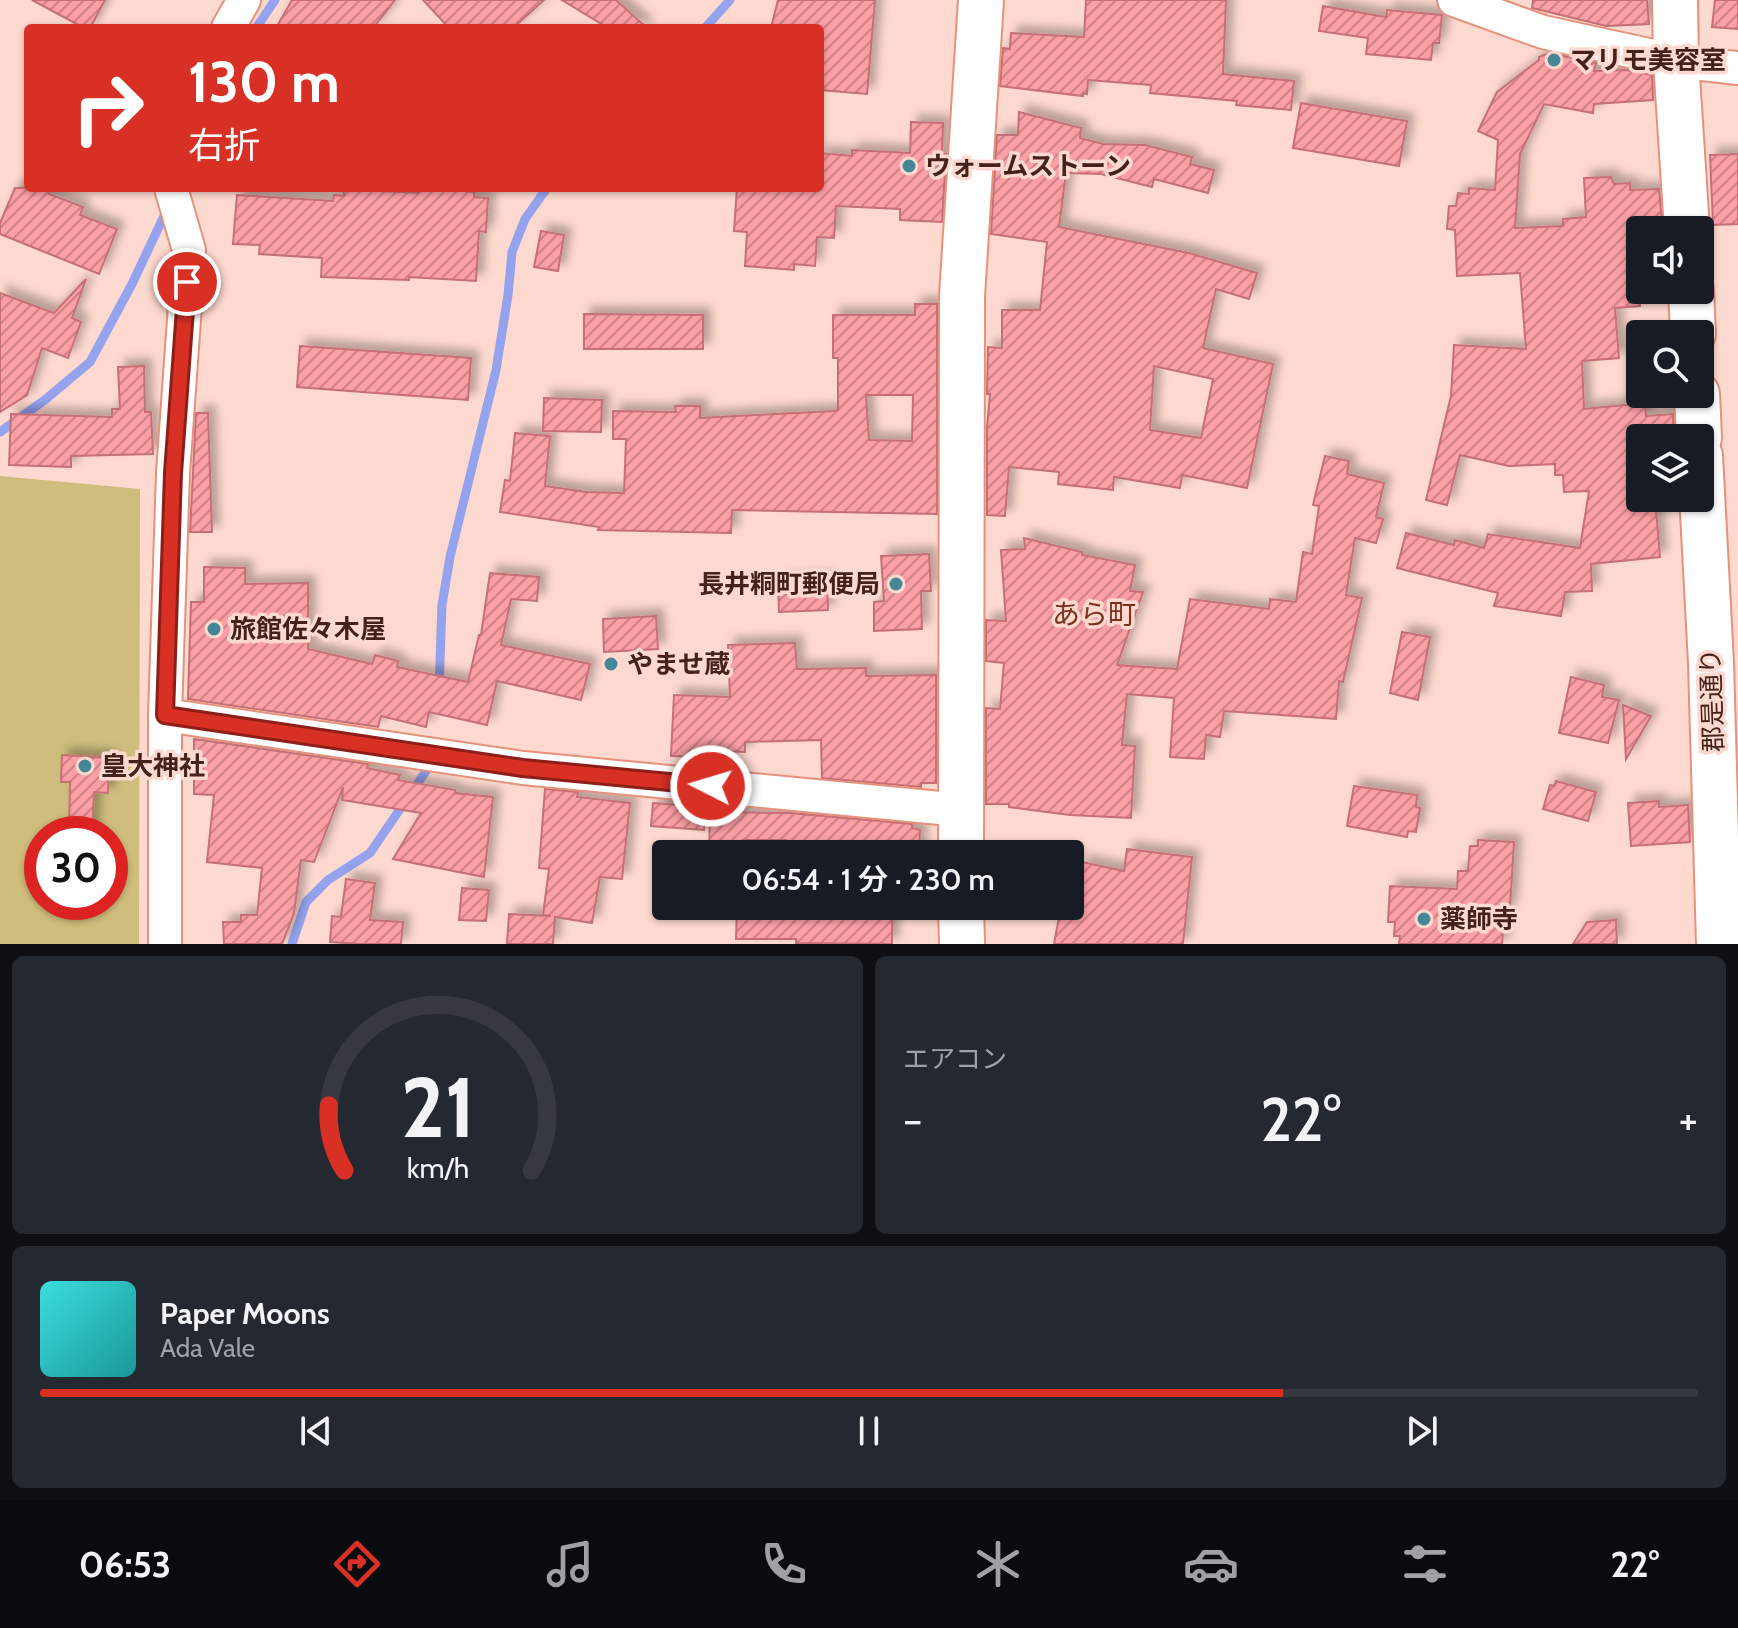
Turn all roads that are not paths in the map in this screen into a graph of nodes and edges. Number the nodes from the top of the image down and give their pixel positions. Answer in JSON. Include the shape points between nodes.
{"nodes":[{"id":1,"x":244,"y":0,"type":"edge"},
{"id":2,"x":981,"y":0,"type":"edge"},
{"id":3,"x":1454,"y":0,"type":"edge"},
{"id":4,"x":1675,"y":0,"type":"edge"},
{"id":5,"x":230,"y":24,"type":"edge"},
{"id":6,"x":1676,"y":61,"type":"junction"},
{"id":7,"x":1738,"y":68,"type":"edge"},
{"id":8,"x":172,"y":192,"type":"edge"},
{"id":9,"x":1686,"y":216,"type":"edge"},
{"id":10,"x":1703,"y":512,"type":"edge"},
{"id":11,"x":165,"y":715,"type":"junction"},
{"id":12,"x":961,"y":810,"type":"junction"},
{"id":13,"x":961,"y":840,"type":"edge"},
{"id":14,"x":961,"y":920,"type":"edge"},
{"id":15,"x":165,"y":944,"type":"edge"},
{"id":16,"x":962,"y":944,"type":"edge"},
{"id":17,"x":1719,"y":944,"type":"edge"}],
"edges":[{"from":1,"to":5,"type":"street"},
{"from":2,"to":12,"type":"street","via":[[962,296]]},
{"from":3,"to":6,"type":"street","via":[[1543,32]]},
{"from":4,"to":6,"type":"street"},
{"from":6,"to":7,"type":"street"},
{"from":6,"to":9,"type":"street"},
{"from":8,"to":11,"type":"street","via":[[189,250],[173,473]]},
{"from":10,"to":17,"type":"street","name":"郡是通り"},
{"from":11,"to":12,"type":"street","via":[[523,768]]},
{"from":11,"to":15,"type":"street"},
{"from":12,"to":13,"type":"street"},
{"from":14,"to":16,"type":"street"}]}
